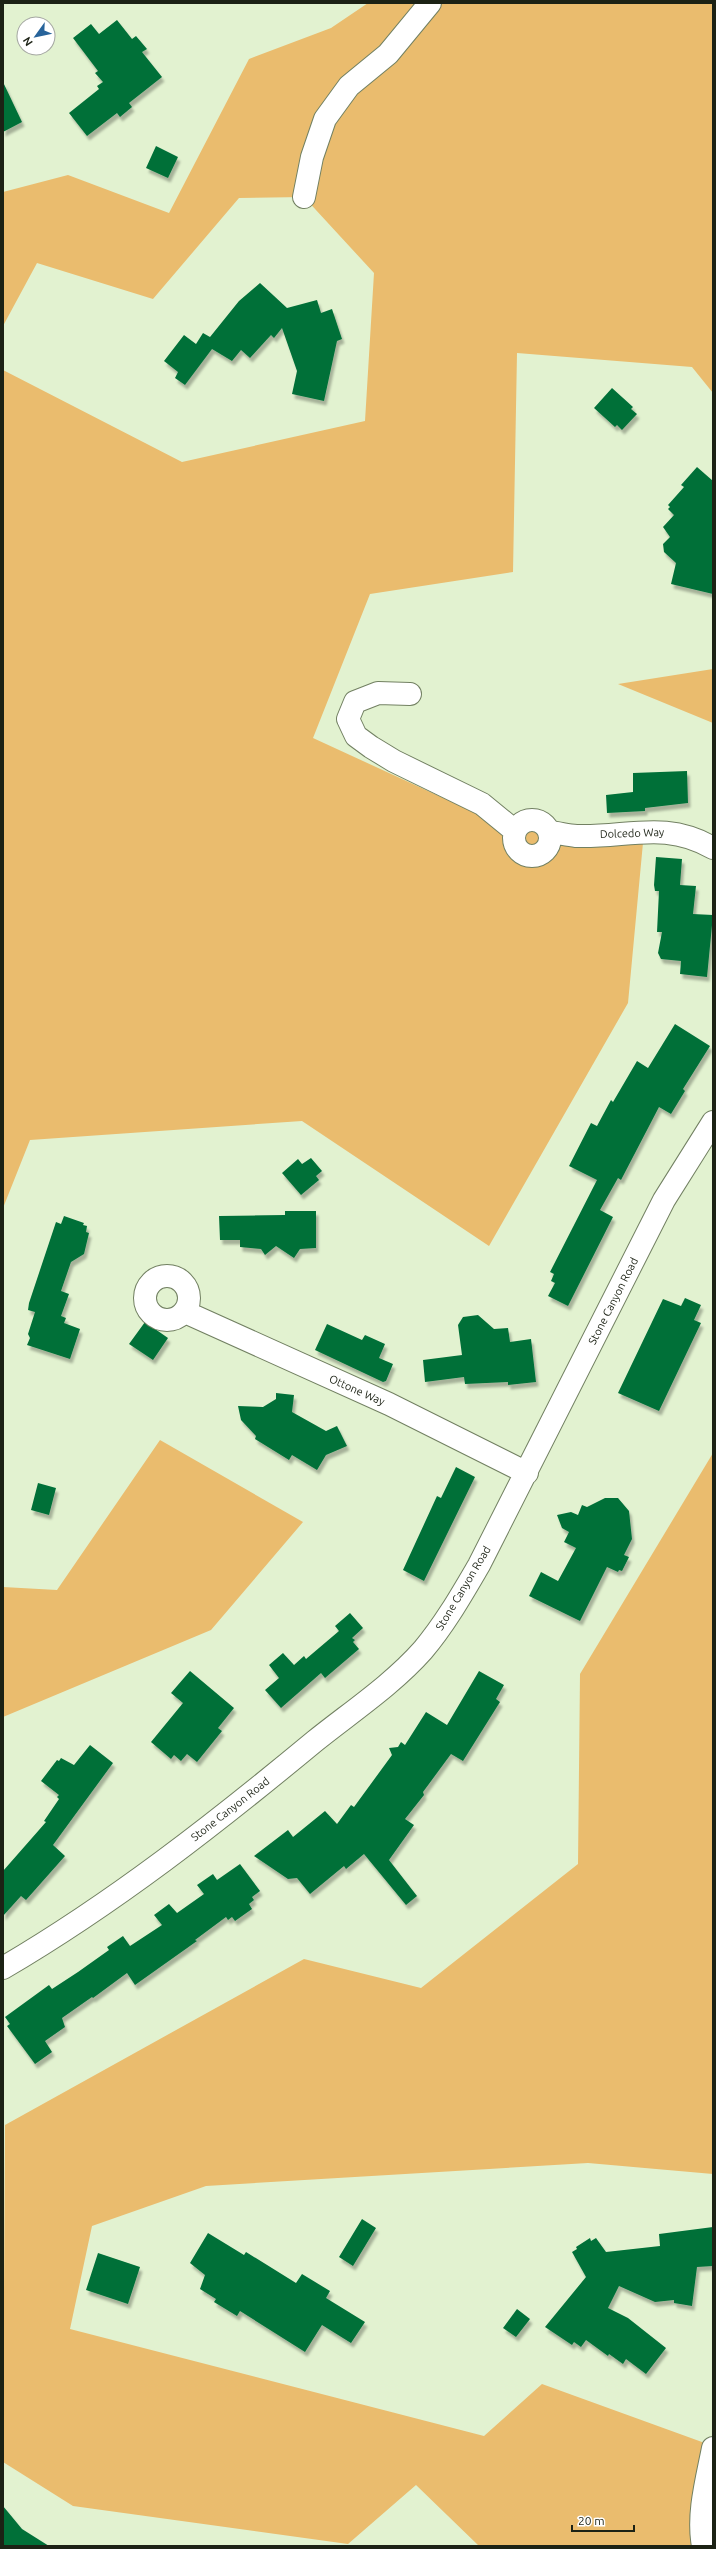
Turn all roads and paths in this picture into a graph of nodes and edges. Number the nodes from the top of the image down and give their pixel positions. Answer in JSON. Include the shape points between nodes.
{"nodes":[{"id":1,"x":430,"y":3,"type":"edge"},
{"id":2,"x":304,"y":197,"type":"dead end"},
{"id":3,"x":410,"y":694,"type":"dead end"},
{"id":4,"x":713,"y":848,"type":"edge"},
{"id":5,"x":713,"y":1122,"type":"edge"},
{"id":6,"x":185,"y":1312,"type":"dead end"},
{"id":7,"x":527,"y":1473,"type":"junction"},
{"id":8,"x":3,"y":1968,"type":"edge"},
{"id":9,"x":713,"y":2448,"type":"edge"},
{"id":10,"x":703,"y":2546,"type":"edge"}],
"edges":[{"from":1,"to":2,"type":"street","via":[[388,54],[349,86],[325,119],[312,157]]},
{"from":3,"to":4,"type":"street","name":"Dolcedo Way","via":[[378,693],[355,702],[348,719],[356,736],[394,761],[482,804],[515,831],[521,824],[533,820],[541,822],[549,832],[577,836],[675,832]]},
{"from":5,"to":7,"type":"street","name":"Stone Canyon Road","via":[[664,1200]]},
{"from":6,"to":7,"type":"street","name":"Ottone Way","via":[[389,1404]]},
{"from":7,"to":8,"type":"street","name":"Stone Canyon Road","via":[[479,1565],[450,1613],[423,1650],[396,1676],[218,1820],[126,1888]]},
{"from":9,"to":10,"type":"street","via":[[704,2492],[701,2536]]}]}
